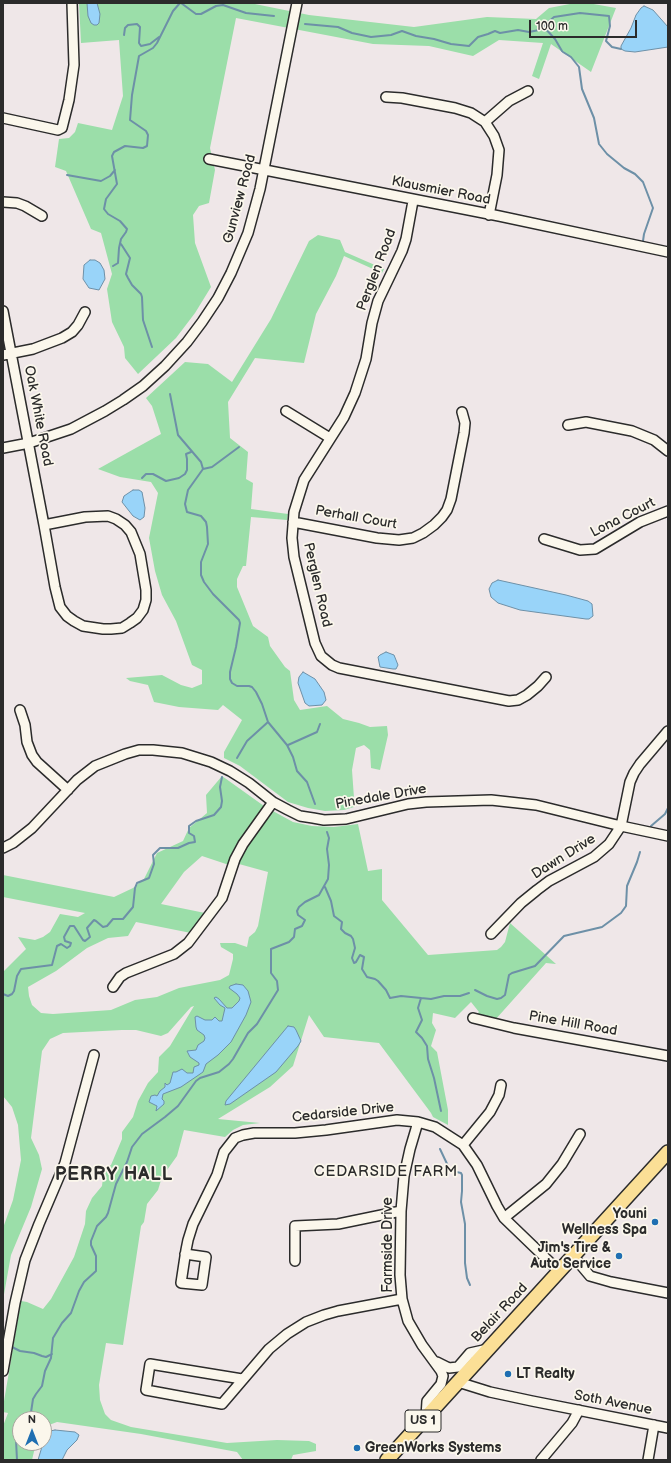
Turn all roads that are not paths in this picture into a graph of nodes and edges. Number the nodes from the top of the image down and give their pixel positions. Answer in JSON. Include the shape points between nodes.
{"nodes":[{"id":1,"x":72,"y":3,"type":"edge"},
{"id":2,"x":297,"y":3,"type":"edge"},
{"id":3,"x":528,"y":91,"type":"dead end"},
{"id":4,"x":386,"y":97,"type":"dead end"},
{"id":5,"x":3,"y":118,"type":"edge"},
{"id":6,"x":485,"y":122,"type":"junction"},
{"id":7,"x":209,"y":159,"type":"dead end"},
{"id":8,"x":263,"y":171,"type":"junction"},
{"id":9,"x":413,"y":200,"type":"junction"},
{"id":10,"x":3,"y":202,"type":"edge"},
{"id":11,"x":489,"y":214,"type":"junction"},
{"id":12,"x":42,"y":216,"type":"dead end"},
{"id":13,"x":668,"y":252,"type":"edge"},
{"id":14,"x":3,"y":311,"type":"edge"},
{"id":15,"x":85,"y":312,"type":"dead end"},
{"id":16,"x":7,"y":354,"type":"edge"},
{"id":17,"x":286,"y":411,"type":"dead end"},
{"id":18,"x":462,"y":412,"type":"dead end"},
{"id":19,"x":568,"y":425,"type":"dead end"},
{"id":20,"x":330,"y":438,"type":"junction"},
{"id":21,"x":29,"y":443,"type":"junction"},
{"id":22,"x":3,"y":448,"type":"edge"},
{"id":23,"x":668,"y":451,"type":"edge"},
{"id":24,"x":668,"y":511,"type":"edge"},
{"id":25,"x":293,"y":522,"type":"junction"},
{"id":26,"x":44,"y":525,"type":"junction"},
{"id":27,"x":544,"y":539,"type":"dead end"},
{"id":28,"x":546,"y":677,"type":"dead end"},
{"id":29,"x":20,"y":710,"type":"dead end"},
{"id":30,"x":668,"y":731,"type":"edge"},
{"id":31,"x":68,"y":790,"type":"junction"},
{"id":32,"x":273,"y":802,"type":"junction"},
{"id":33,"x":621,"y":826,"type":"junction"},
{"id":34,"x":668,"y":836,"type":"edge"},
{"id":35,"x":3,"y":848,"type":"edge"},
{"id":36,"x":491,"y":934,"type":"dead end"},
{"id":37,"x":113,"y":986,"type":"dead end"},
{"id":38,"x":473,"y":1018,"type":"dead end"},
{"id":39,"x":94,"y":1055,"type":"dead end"},
{"id":40,"x":668,"y":1056,"type":"edge"},
{"id":41,"x":501,"y":1085,"type":"dead end"},
{"id":42,"x":418,"y":1122,"type":"junction"},
{"id":43,"x":580,"y":1134,"type":"dead end"},
{"id":44,"x":463,"y":1145,"type":"junction"},
{"id":45,"x":668,"y":1152,"type":"edge"},
{"id":46,"x":401,"y":1211,"type":"junction"},
{"id":47,"x":504,"y":1218,"type":"junction"},
{"id":48,"x":185,"y":1254,"type":"dead end"},
{"id":49,"x":574,"y":1257,"type":"junction"},
{"id":50,"x":295,"y":1261,"type":"dead end"},
{"id":51,"x":560,"y":1272,"type":"junction"},
{"id":52,"x":668,"y":1293,"type":"edge"},
{"id":53,"x":402,"y":1299,"type":"junction"},
{"id":54,"x":488,"y":1349,"type":"junction"},
{"id":55,"x":435,"y":1362,"type":"junction"},
{"id":56,"x":3,"y":1371,"type":"edge"},
{"id":57,"x":242,"y":1379,"type":"junction"},
{"id":58,"x":458,"y":1382,"type":"junction"},
{"id":59,"x":579,"y":1410,"type":"junction"},
{"id":60,"x":426,"y":1418,"type":"junction"},
{"id":61,"x":654,"y":1425,"type":"junction"},
{"id":62,"x":668,"y":1428,"type":"edge"},
{"id":63,"x":387,"y":1460,"type":"edge"},
{"id":64,"x":541,"y":1460,"type":"edge"},
{"id":65,"x":648,"y":1460,"type":"edge"}],
"edges":[{"from":1,"to":5,"type":"street","via":[[74,65],[62,128],[58,130]]},
{"from":2,"to":8,"type":"street","name":"Gunview Road"},
{"from":3,"to":6,"type":"street","via":[[509,101]]},
{"from":4,"to":6,"type":"street","via":[[455,108],[471,113]]},
{"from":6,"to":11,"type":"street","via":[[494,136],[498,150],[497,174]]},
{"from":7,"to":8,"type":"street","name":"Klausmier Road"},
{"from":8,"to":9,"type":"street","name":"Klausmier Road"},
{"from":8,"to":21,"type":"street","name":"Gunview Road","via":[[242,251],[218,298],[187,342],[143,386],[123,400],[71,429]]},
{"from":9,"to":11,"type":"street","name":"Klausmier Road"},
{"from":9,"to":20,"type":"street","name":"Perglen Road","via":[[402,251],[376,307],[361,378],[344,417]]},
{"from":10,"to":12,"type":"street","via":[[17,203]]},
{"from":11,"to":13,"type":"street","name":"Klausmier Road"},
{"from":14,"to":16,"type":"street","name":"Oak White Road"},
{"from":15,"to":16,"type":"street","via":[[72,332],[62,338],[33,349]]},
{"from":16,"to":21,"type":"street","name":"Oak White Road"},
{"from":17,"to":20,"type":"street"},
{"from":18,"to":25,"type":"street","name":"Perhall Court","via":[[464,433],[451,499],[442,517],[424,533],[413,538],[392,540]]},
{"from":19,"to":23,"type":"street","via":[[586,422],[632,431],[654,440]]},
{"from":20,"to":25,"type":"street","name":"Perglen Road","via":[[304,480]]},
{"from":21,"to":22,"type":"street","name":"Gunview Road"},
{"from":21,"to":26,"type":"street","name":"Oak White Road"},
{"from":24,"to":27,"type":"street","name":"Lona Court","via":[[640,522],[595,549],[580,550]]},
{"from":25,"to":28,"type":"street","name":"Perglen Road","via":[[292,538],[296,565],[318,649],[326,661],[339,668],[514,701],[532,692]]},
{"from":26,"to":26,"type":"street","name":"Oak White Road","via":[[103,516],[116,519],[125,525],[131,532],[140,554],[146,590],[143,610],[137,618],[122,628],[103,629],[83,626],[67,616],[57,598]]},
{"from":29,"to":31,"type":"street","via":[[32,755]]},
{"from":30,"to":33,"type":"street","name":"Dawn Drive","via":[[632,777]]},
{"from":31,"to":32,"type":"street","name":"Pinedale Drive","via":[[85,772],[102,762],[139,750],[153,750],[182,753],[212,762],[230,770]]},
{"from":31,"to":35,"type":"street","name":"Pinedale Drive","via":[[36,825]]},
{"from":32,"to":33,"type":"street","name":"Pinedale Drive","via":[[300,816],[338,820],[408,804],[491,800],[536,805]]},
{"from":32,"to":37,"type":"street","via":[[238,853],[222,898],[188,944],[174,954],[126,973]]},
{"from":33,"to":34,"type":"street","name":"Pinedale Drive"},
{"from":33,"to":36,"type":"street","name":"Dawn Drive","via":[[609,844],[594,857],[549,881],[521,903]]},
{"from":38,"to":40,"type":"street","name":"Pine Hill Road"},
{"from":39,"to":56,"type":"street","via":[[65,1162],[25,1260]]},
{"from":41,"to":44,"type":"street","via":[[490,1112]]},
{"from":42,"to":44,"type":"street","name":"Cedarside Drive","via":[[435,1127]]},
{"from":42,"to":46,"type":"street","name":"Farmside Drive","via":[[404,1176]]},
{"from":42,"to":48,"type":"street","name":"Cedarside Drive","via":[[397,1120],[318,1131],[254,1133],[235,1138],[224,1152],[217,1175],[190,1231]]},
{"from":43,"to":47,"type":"street","via":[[546,1184]]},
{"from":44,"to":47,"type":"street","name":"Cedarside Drive","via":[[477,1165]]},
{"from":45,"to":49,"type":"highway","name":"Belair Road","number":"US 1"},
{"from":46,"to":50,"type":"street","via":[[338,1224],[295,1226]]},
{"from":46,"to":53,"type":"street","name":"Farmside Drive"},
{"from":47,"to":51,"type":"street","name":"Cedarside Drive"},
{"from":49,"to":51,"type":"highway","name":"Belair Road","number":"US 1"},
{"from":49,"to":52,"type":"street","via":[[590,1276]]},
{"from":51,"to":54,"type":"highway","name":"Belair Road","number":"US 1"},
{"from":53,"to":55,"type":"street","name":"Farmside Drive","via":[[413,1331]]},
{"from":53,"to":57,"type":"street","via":[[338,1311],[306,1322],[278,1341]]},
{"from":54,"to":55,"type":"street","via":[[470,1353],[458,1367],[449,1368]]},
{"from":54,"to":58,"type":"highway","name":"Belair Road","number":"US 1"},
{"from":55,"to":60,"type":"street","name":"Farmside Drive","via":[[443,1376],[441,1384],[427,1401]]},
{"from":57,"to":57,"type":"street","via":[[222,1404],[146,1390],[150,1364]]},
{"from":58,"to":59,"type":"street","name":"Soth Avenue","via":[[490,1392]]},
{"from":58,"to":60,"type":"highway","name":"Belair Road","number":"US 1"},
{"from":59,"to":61,"type":"street","name":"Soth Avenue"},
{"from":59,"to":64,"type":"street","via":[[572,1423]]},
{"from":60,"to":63,"type":"highway","name":"Belair Road","number":"US 1"},
{"from":61,"to":62,"type":"street","name":"Soth Avenue"},
{"from":61,"to":65,"type":"street"}]}
